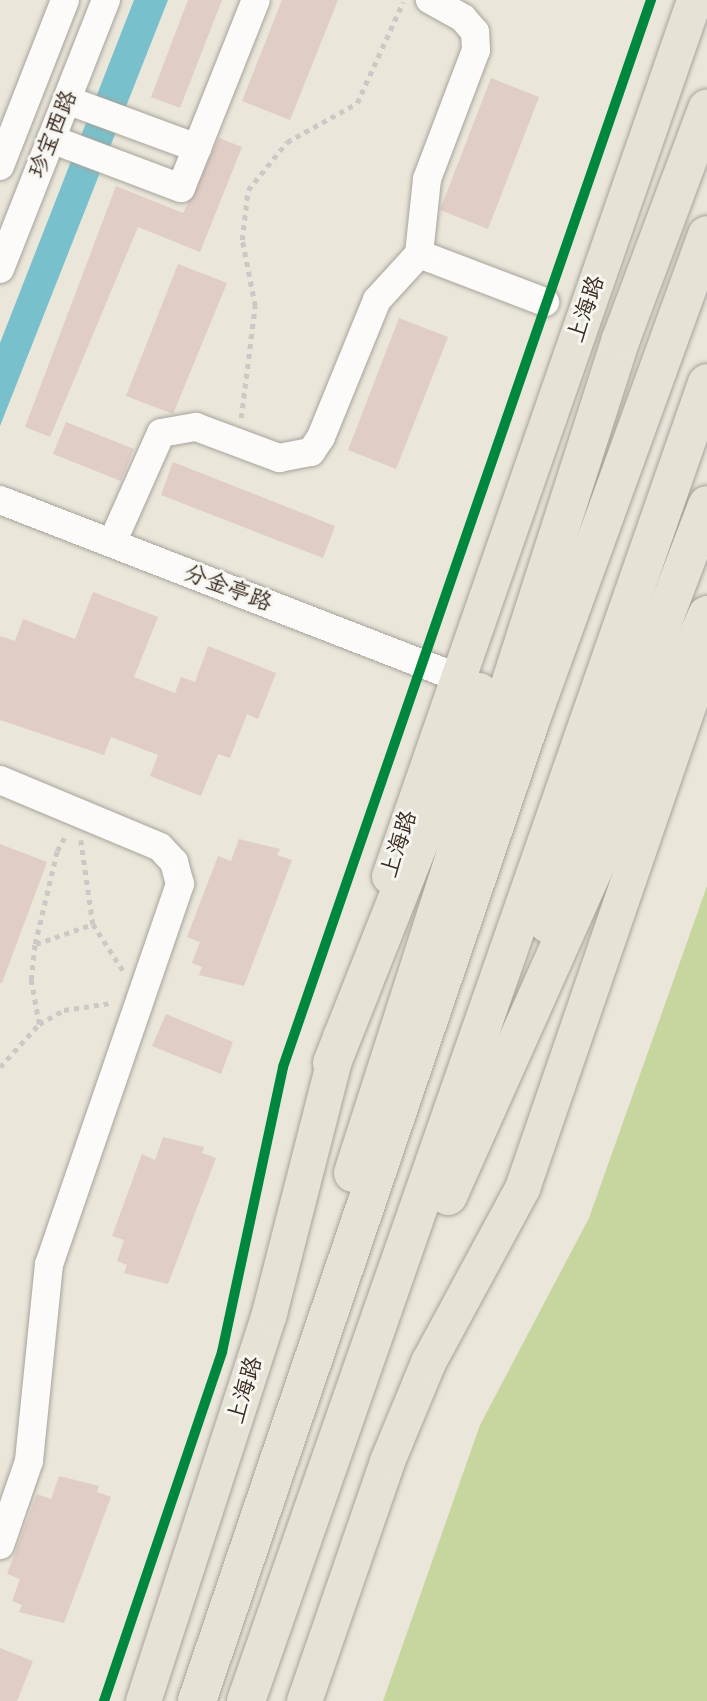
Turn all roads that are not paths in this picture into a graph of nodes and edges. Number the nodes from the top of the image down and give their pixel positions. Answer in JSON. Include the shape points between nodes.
{"nodes":[{"id":1,"x":65,"y":0,"type":"edge"},
{"id":2,"x":106,"y":0,"type":"edge"},
{"id":3,"x":256,"y":0,"type":"edge"},
{"id":4,"x":430,"y":0,"type":"edge"},
{"id":5,"x":694,"y":0,"type":"edge"},
{"id":6,"x":67,"y":100,"type":"junction"},
{"id":7,"x":707,"y":109,"type":"edge"},
{"id":8,"x":51,"y":139,"type":"junction"},
{"id":9,"x":197,"y":148,"type":"junction"},
{"id":10,"x":0,"y":166,"type":"edge"},
{"id":11,"x":707,"y":235,"type":"edge"},
{"id":12,"x":419,"y":254,"type":"junction"},
{"id":13,"x":0,"y":269,"type":"edge"},
{"id":14,"x":545,"y":302,"type":"dead end"},
{"id":15,"x":621,"y":339,"type":"junction"},
{"id":16,"x":707,"y":383,"type":"edge"},
{"id":17,"x":0,"y":499,"type":"edge"},
{"id":18,"x":707,"y":505,"type":"edge"},
{"id":19,"x":112,"y":543,"type":"junction"},
{"id":20,"x":707,"y":615,"type":"edge"},
{"id":21,"x":707,"y":652,"type":"edge"},
{"id":22,"x":456,"y":677,"type":"junction"},
{"id":23,"x":0,"y":780,"type":"edge"},
{"id":24,"x":332,"y":1063,"type":"junction"},
{"id":25,"x":471,"y":1136,"type":"junction"},
{"id":26,"x":350,"y":1403,"type":"junction"},
{"id":27,"x":299,"y":1406,"type":"junction"},
{"id":28,"x":0,"y":1545,"type":"edge"},
{"id":29,"x":144,"y":1701,"type":"edge"},
{"id":30,"x":197,"y":1701,"type":"edge"},
{"id":31,"x":246,"y":1701,"type":"edge"},
{"id":32,"x":304,"y":1701,"type":"edge"}],
"edges":[{"from":1,"to":10,"type":"street","name":"珍宝西路"},
{"from":2,"to":6,"type":"street","name":"珍宝西路"},
{"from":3,"to":9,"type":"street"},
{"from":4,"to":12,"type":"street","via":[[463,18],[475,32],[476,50],[427,179]]},
{"from":5,"to":22,"type":"main road","name":"上海路"},
{"from":6,"to":8,"type":"street","name":"珍宝西路"},
{"from":6,"to":9,"type":"street"},
{"from":7,"to":15,"type":"highway"},
{"from":8,"to":9,"type":"street","via":[[181,188]]},
{"from":8,"to":13,"type":"street","name":"珍宝西路"},
{"from":11,"to":27,"type":"highway","via":[[530,722]]},
{"from":12,"to":14,"type":"street"},
{"from":12,"to":19,"type":"street","via":[[377,300],[312,452],[279,458],[196,426],[161,433]]},
{"from":15,"to":24,"type":"highway"},
{"from":15,"to":27,"type":"highway","via":[[375,1090]]},
{"from":16,"to":26,"type":"highway"},
{"from":17,"to":19,"type":"street","name":"分金亭路"},
{"from":18,"to":25,"type":"highway"},
{"from":19,"to":22,"type":"street","name":"分金亭路"},
{"from":20,"to":25,"type":"highway","via":[[578,915]]},
{"from":21,"to":32,"type":"main road","via":[[522,1188],[423,1374]]},
{"from":22,"to":24,"type":"main road","name":"上海路"},
{"from":23,"to":28,"type":"street","via":[[160,847],[174,862],[180,884],[49,1264],[29,1461]]},
{"from":24,"to":29,"type":"main road","name":"上海路","via":[[269,1313]]},
{"from":25,"to":26,"type":"highway","via":[[394,1334]]},
{"from":26,"to":31,"type":"highway"},
{"from":27,"to":30,"type":"highway"}]}
